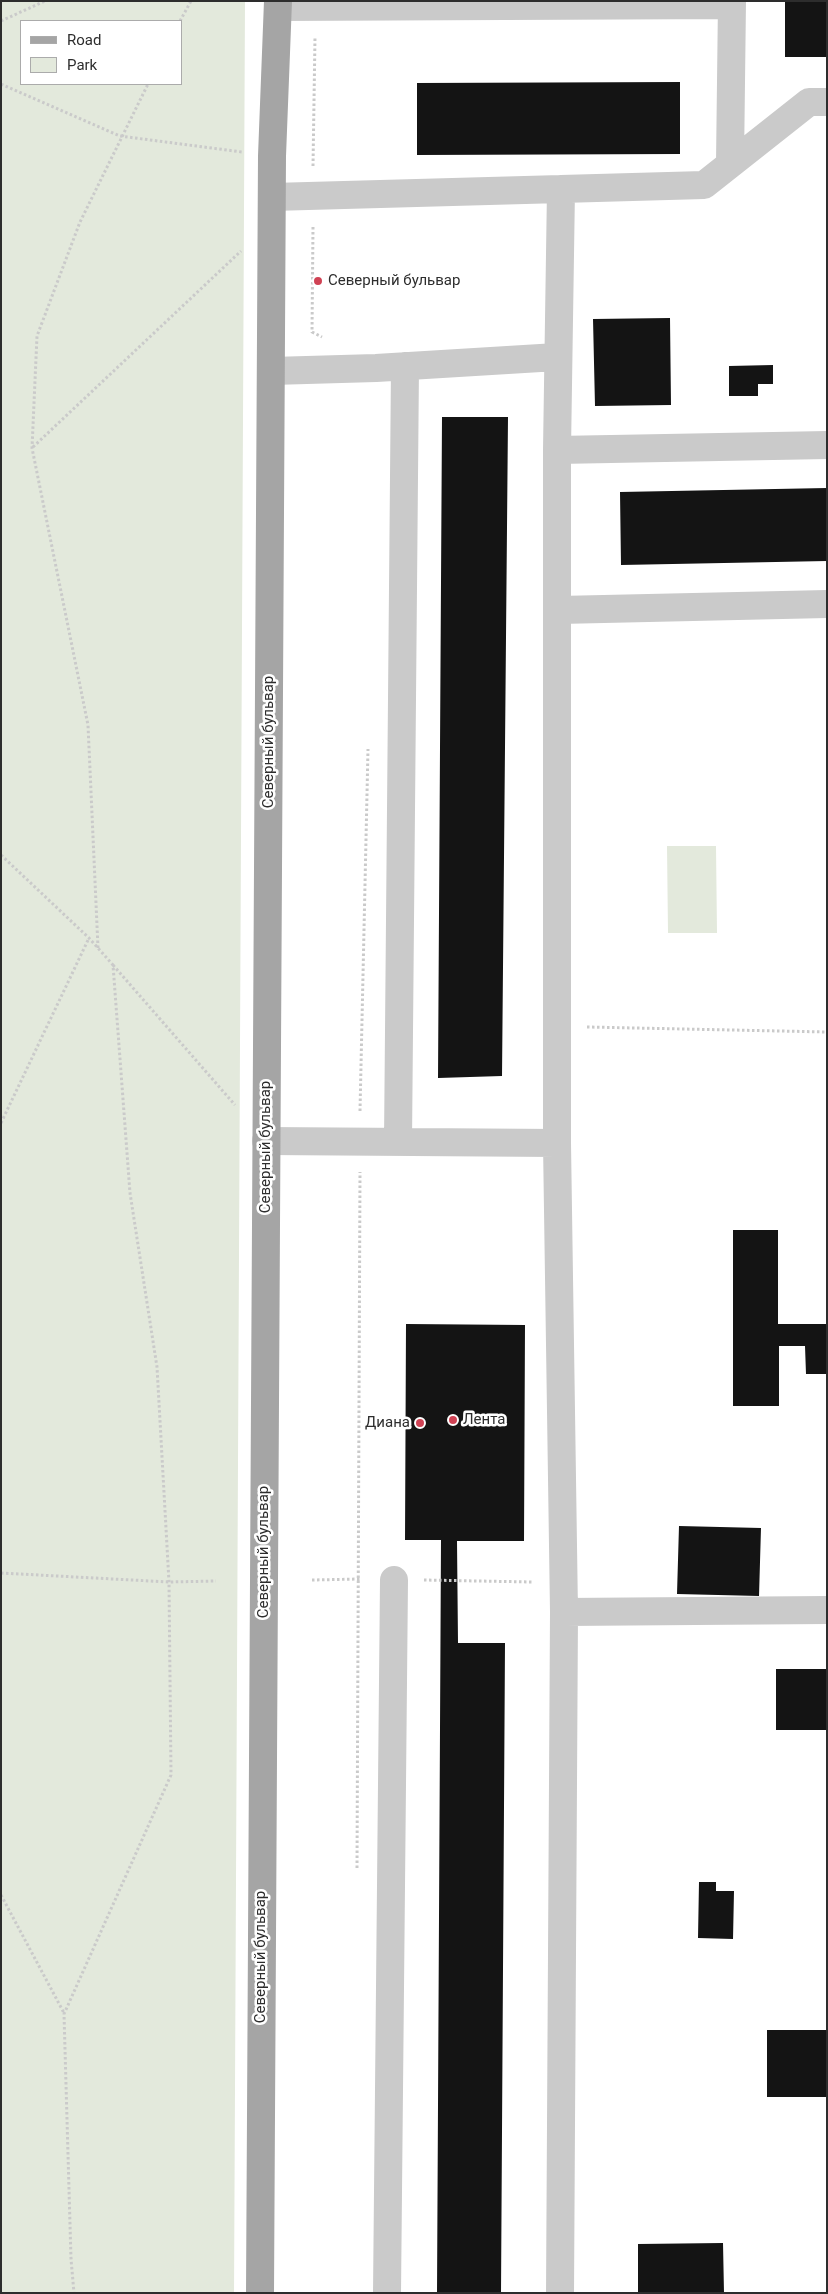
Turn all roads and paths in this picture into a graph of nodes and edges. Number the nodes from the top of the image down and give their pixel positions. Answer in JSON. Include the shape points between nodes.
{"nodes":[{"id":1,"x":45,"y":1,"type":"edge"},
{"id":2,"x":191,"y":1,"type":"edge"},
{"id":3,"x":732,"y":3,"type":"edge"},
{"id":4,"x":278,"y":4,"type":"edge"},
{"id":5,"x":181,"y":20,"type":"edge"},
{"id":6,"x":1,"y":21,"type":"edge"},
{"id":7,"x":1,"y":84,"type":"edge"},
{"id":8,"x":147,"y":85,"type":"edge"},
{"id":9,"x":827,"y":102,"type":"edge"},
{"id":10,"x":120,"y":136,"type":"junction"},
{"id":11,"x":272,"y":156,"type":"junction"},
{"id":12,"x":730,"y":163,"type":"junction"},
{"id":13,"x":561,"y":189,"type":"junction"},
{"id":14,"x":272,"y":209,"type":"junction"},
{"id":15,"x":557,"y":357,"type":"junction"},
{"id":16,"x":405,"y":366,"type":"junction"},
{"id":17,"x":272,"y":371,"type":"junction"},
{"id":18,"x":827,"y":445,"type":"edge"},
{"id":19,"x":32,"y":448,"type":"junction"},
{"id":20,"x":557,"y":450,"type":"junction"},
{"id":21,"x":827,"y":604,"type":"edge"},
{"id":22,"x":559,"y":610,"type":"junction"},
{"id":23,"x":1,"y":855,"type":"edge"},
{"id":24,"x":89,"y":938,"type":"junction"},
{"id":25,"x":98,"y":949,"type":"junction"},
{"id":26,"x":113,"y":965,"type":"junction"},
{"id":27,"x":556,"y":1026,"type":"junction"},
{"id":28,"x":827,"y":1032,"type":"edge"},
{"id":29,"x":1,"y":1123,"type":"edge"},
{"id":30,"x":266,"y":1141,"type":"junction"},
{"id":31,"x":398,"y":1142,"type":"junction"},
{"id":32,"x":557,"y":1143,"type":"junction"},
{"id":33,"x":1,"y":1573,"type":"edge"},
{"id":34,"x":312,"y":1580,"type":"dead end"},
{"id":35,"x":394,"y":1580,"type":"junction"},
{"id":36,"x":216,"y":1581,"type":"dead end"},
{"id":37,"x":169,"y":1582,"type":"junction"},
{"id":38,"x":563,"y":1582,"type":"junction"},
{"id":39,"x":827,"y":1610,"type":"edge"},
{"id":40,"x":564,"y":1612,"type":"junction"},
{"id":41,"x":1,"y":1895,"type":"edge"},
{"id":42,"x":64,"y":2014,"type":"junction"},
{"id":43,"x":74,"y":2293,"type":"edge"},
{"id":44,"x":260,"y":2293,"type":"edge"},
{"id":45,"x":387,"y":2293,"type":"edge"},
{"id":46,"x":560,"y":2293,"type":"edge"}],
"edges":[{"from":1,"to":6,"type":"path"},
{"from":2,"to":5,"type":"path"},
{"from":3,"to":4,"type":"lane"},
{"from":3,"to":12,"type":"lane"},
{"from":4,"to":11,"type":"main road","name":"Северный бульвар"},
{"from":7,"to":10,"type":"path"},
{"from":8,"to":10,"type":"path"},
{"from":9,"to":12,"type":"lane","via":[[809,102]]},
{"from":10,"to":11,"type":"path"},
{"from":10,"to":19,"type":"path","via":[[80,222],[37,336]]},
{"from":11,"to":14,"type":"main road","name":"Северный бульвар"},
{"from":12,"to":13,"type":"lane","via":[[704,185]]},
{"from":13,"to":14,"type":"lane"},
{"from":13,"to":15,"type":"lane"},
{"from":14,"to":17,"type":"main road","name":"Северный бульвар"},
{"from":14,"to":19,"type":"path"},
{"from":15,"to":16,"type":"lane"},
{"from":15,"to":20,"type":"lane"},
{"from":16,"to":17,"type":"lane"},
{"from":16,"to":31,"type":"lane"},
{"from":17,"to":30,"type":"main road","name":"Северный бульвар"},
{"from":18,"to":20,"type":"lane"},
{"from":19,"to":25,"type":"path","via":[[88,725]]},
{"from":20,"to":22,"type":"lane"},
{"from":21,"to":22,"type":"lane"},
{"from":22,"to":27,"type":"lane"},
{"from":23,"to":24,"type":"path"},
{"from":24,"to":25,"type":"path"},
{"from":24,"to":29,"type":"path"},
{"from":25,"to":26,"type":"path"},
{"from":26,"to":30,"type":"path"},
{"from":26,"to":37,"type":"path","via":[[130,1192],[158,1367]]},
{"from":27,"to":28,"type":"path"},
{"from":27,"to":32,"type":"lane"},
{"from":30,"to":31,"type":"lane"},
{"from":30,"to":44,"type":"main road","name":"Северный бульвар"},
{"from":31,"to":32,"type":"lane"},
{"from":32,"to":38,"type":"lane"},
{"from":33,"to":37,"type":"path"},
{"from":34,"to":35,"type":"path"},
{"from":35,"to":38,"type":"path"},
{"from":35,"to":45,"type":"lane"},
{"from":36,"to":37,"type":"path"},
{"from":37,"to":42,"type":"path","via":[[171,1775]]},
{"from":38,"to":40,"type":"lane"},
{"from":39,"to":40,"type":"lane"},
{"from":40,"to":46,"type":"lane"},
{"from":41,"to":42,"type":"path"},
{"from":42,"to":43,"type":"path","via":[[70,2259]]}]}
